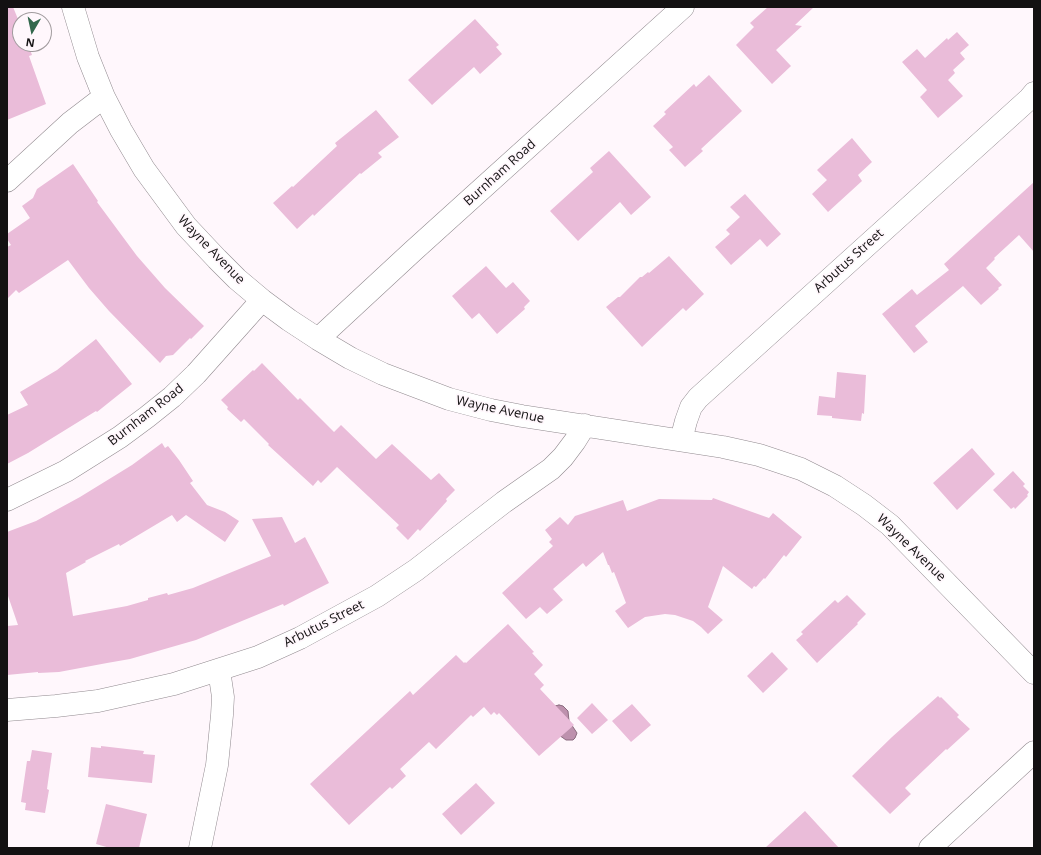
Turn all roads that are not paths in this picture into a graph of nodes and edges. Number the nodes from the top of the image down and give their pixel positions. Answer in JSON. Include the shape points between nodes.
{"nodes":[{"id":1,"x":73,"y":7,"type":"edge"},
{"id":2,"x":683,"y":7,"type":"edge"},
{"id":3,"x":1034,"y":93,"type":"edge"},
{"id":4,"x":104,"y":97,"type":"junction"},
{"id":5,"x":7,"y":181,"type":"edge"},
{"id":6,"x":262,"y":300,"type":"junction"},
{"id":7,"x":318,"y":339,"type":"junction"},
{"id":8,"x":585,"y":426,"type":"junction"},
{"id":9,"x":681,"y":440,"type":"junction"},
{"id":10,"x":7,"y":500,"type":"edge"},
{"id":11,"x":219,"y":670,"type":"junction"},
{"id":12,"x":1034,"y":673,"type":"edge"},
{"id":13,"x":7,"y":710,"type":"edge"},
{"id":14,"x":1034,"y":752,"type":"edge"},
{"id":15,"x":200,"y":848,"type":"edge"},
{"id":16,"x":930,"y":848,"type":"edge"}],
"edges":[{"from":1,"to":4,"type":"street","name":"Wayne Avenue","via":[[88,57]]},
{"from":2,"to":7,"type":"street","name":"Burnham Road"},
{"from":3,"to":9,"type":"street","name":"Arbutus Street","via":[[698,398],[691,407]]},
{"from":4,"to":5,"type":"street","via":[[70,123]]},
{"from":4,"to":6,"type":"street","name":"Wayne Avenue","via":[[144,169],[186,226],[237,279]]},
{"from":6,"to":7,"type":"street","name":"Wayne Avenue"},
{"from":6,"to":10,"type":"street","name":"Burnham Road","via":[[196,374],[147,417],[73,467]]},
{"from":7,"to":8,"type":"street","name":"Wayne Avenue","via":[[383,374],[449,399],[514,415]]},
{"from":8,"to":9,"type":"street","name":"Wayne Avenue"},
{"from":8,"to":11,"type":"street","name":"Arbutus Street","via":[[567,452],[551,469],[377,596],[300,638]]},
{"from":9,"to":12,"type":"street","name":"Wayne Avenue","via":[[759,455],[801,469],[835,486],[864,505],[890,525]]},
{"from":11,"to":13,"type":"street","name":"Arbutus Street","via":[[174,684],[98,701]]},
{"from":11,"to":15,"type":"street","via":[[223,698],[222,715],[216,765]]},
{"from":14,"to":16,"type":"street"}]}
